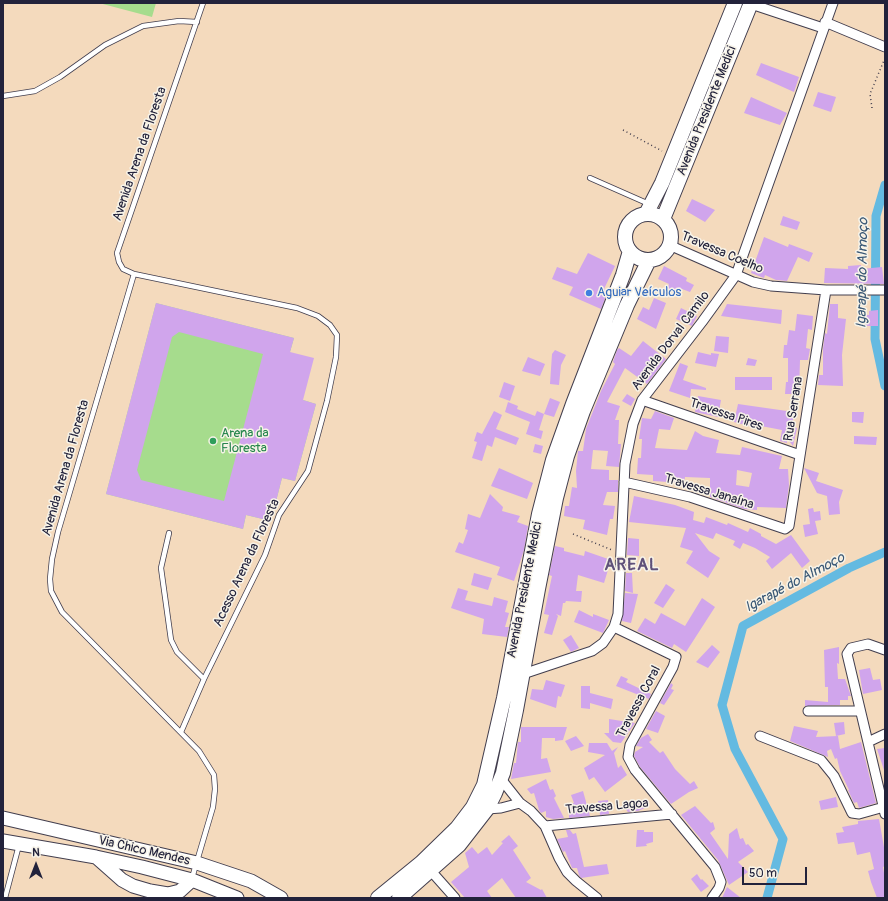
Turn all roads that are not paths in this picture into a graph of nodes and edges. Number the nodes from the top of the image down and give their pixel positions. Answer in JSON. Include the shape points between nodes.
{"nodes":[{"id":1,"x":203,"y":3,"type":"edge"},
{"id":2,"x":735,"y":3,"type":"edge"},
{"id":3,"x":833,"y":3,"type":"edge"},
{"id":4,"x":751,"y":4,"type":"edge"},
{"id":5,"x":197,"y":22,"type":"junction"},
{"id":6,"x":824,"y":25,"type":"junction"},
{"id":7,"x":885,"y":47,"type":"edge"},
{"id":8,"x":3,"y":96,"type":"edge"},
{"id":9,"x":590,"y":178,"type":"dead end"},
{"id":10,"x":648,"y":209,"type":"junction"},
{"id":11,"x":663,"y":220,"type":"junction"},
{"id":12,"x":670,"y":245,"type":"junction"},
{"id":13,"x":630,"y":251,"type":"junction"},
{"id":14,"x":648,"y":260,"type":"junction"},
{"id":15,"x":134,"y":274,"type":"junction"},
{"id":16,"x":736,"y":275,"type":"junction"},
{"id":17,"x":826,"y":290,"type":"junction"},
{"id":18,"x":885,"y":290,"type":"edge"},
{"id":19,"x":642,"y":400,"type":"junction"},
{"id":20,"x":800,"y":455,"type":"junction"},
{"id":21,"x":624,"y":482,"type":"junction"},
{"id":22,"x":785,"y":529,"type":"joint"},
{"id":23,"x":169,"y":533,"type":"dead end"},
{"id":24,"x":614,"y":627,"type":"junction"},
{"id":25,"x":885,"y":650,"type":"edge"},
{"id":26,"x":523,"y":674,"type":"junction"},
{"id":27,"x":204,"y":679,"type":"junction"},
{"id":28,"x":808,"y":711,"type":"dead end"},
{"id":29,"x":859,"y":711,"type":"junction"},
{"id":30,"x":181,"y":732,"type":"junction"},
{"id":31,"x":885,"y":734,"type":"edge"},
{"id":32,"x":760,"y":736,"type":"dead end"},
{"id":33,"x":868,"y":742,"type":"junction"},
{"id":34,"x":500,"y":779,"type":"junction"},
{"id":35,"x":520,"y":803,"type":"junction"},
{"id":36,"x":487,"y":809,"type":"junction"},
{"id":37,"x":884,"y":810,"type":"edge"},
{"id":38,"x":672,"y":814,"type":"junction"},
{"id":39,"x":3,"y":818,"type":"edge"},
{"id":40,"x":545,"y":826,"type":"junction"},
{"id":41,"x":3,"y":841,"type":"edge"},
{"id":42,"x":19,"y":843,"type":"junction"},
{"id":43,"x":96,"y":857,"type":"junction"},
{"id":44,"x":197,"y":863,"type":"junction"},
{"id":45,"x":431,"y":871,"type":"junction"},
{"id":46,"x":3,"y":879,"type":"edge"},
{"id":47,"x":192,"y":880,"type":"junction"},
{"id":48,"x":8,"y":881,"type":"junction"},
{"id":49,"x":5,"y":898,"type":"edge"},
{"id":50,"x":238,"y":898,"type":"edge"},
{"id":51,"x":281,"y":898,"type":"edge"},
{"id":52,"x":378,"y":898,"type":"edge"},
{"id":53,"x":399,"y":898,"type":"edge"},
{"id":54,"x":455,"y":898,"type":"edge"},
{"id":55,"x":596,"y":898,"type":"edge"},
{"id":56,"x":712,"y":898,"type":"edge"}],
"edges":[{"from":1,"to":5,"type":"lane","name":"Avenida Arena da Floresta"},
{"from":2,"to":10,"type":"main road","name":"Avenida Presidente Medici","via":[[673,156]]},
{"from":3,"to":6,"type":"street","name":"Avenida Dorval Camilo"},
{"from":4,"to":6,"type":"street"},
{"from":4,"to":11,"type":"main road","name":"Avenida Presidente Medici"},
{"from":5,"to":8,"type":"lane","via":[[179,21],[143,26],[105,45],[60,77],[35,91]]},
{"from":5,"to":15,"type":"lane","name":"Avenida Arena da Floresta","via":[[117,253],[123,269]]},
{"from":6,"to":7,"type":"street"},
{"from":6,"to":16,"type":"street","name":"Avenida Dorval Camilo"},
{"from":9,"to":10,"type":"lane"},
{"from":10,"to":11,"type":"main road"},
{"from":10,"to":13,"type":"main road","via":[[633,219],[626,231],[626,245]]},
{"from":11,"to":12,"type":"main road","via":[[670,232]]},
{"from":12,"to":14,"type":"main road","via":[[661,256]]},
{"from":12,"to":16,"type":"street","name":"Travessa Coelho"},
{"from":13,"to":14,"type":"main road","via":[[638,258]]},
{"from":13,"to":52,"type":"main road","name":"Avenida Presidente Medici","via":[[553,460],[539,514],[504,698],[484,785],[473,807],[457,828],[421,863]]},
{"from":14,"to":26,"type":"main road","name":"Avenida Presidente Medici","via":[[594,383],[567,456],[556,498]]},
{"from":15,"to":27,"type":"lane","name":"Acesso Arena da Floresta","via":[[297,308],[318,316],[330,325],[337,335],[336,357],[327,401],[308,471],[279,515],[265,555]]},
{"from":15,"to":30,"type":"lane","name":"Avenida Arena da Floresta","via":[[58,532],[52,559],[51,591],[62,612],[72,623]]},
{"from":16,"to":17,"type":"street","name":"Travessa Coelho","via":[[771,286]]},
{"from":16,"to":19,"type":"street","name":"Avenida Dorval Camilo"},
{"from":17,"to":18,"type":"street","name":"Travessa Coelho"},
{"from":17,"to":20,"type":"street","name":"Rua Serrana"},
{"from":19,"to":20,"type":"street","name":"Travessa Pires"},
{"from":19,"to":21,"type":"street","name":"Avenida Dorval Camilo","via":[[633,424]]},
{"from":20,"to":22,"type":"street","name":"Rua Serrana","via":[[789,526]]},
{"from":21,"to":22,"type":"street","name":"Travessa Janaína","via":[[690,497]]},
{"from":21,"to":24,"type":"street","name":"Avenida Dorval Camilo","via":[[618,614]]},
{"from":23,"to":27,"type":"lane","via":[[161,568],[171,640],[177,652]]},
{"from":24,"to":26,"type":"street","name":"Avenida Dorval Camilo","via":[[602,643],[592,650]]},
{"from":24,"to":38,"type":"street","name":"Travessa Coral","via":[[676,657],[630,745],[628,757],[635,770]]},
{"from":25,"to":29,"type":"street","via":[[868,644],[854,646],[848,650],[847,658]]},
{"from":26,"to":34,"type":"main road","name":"Avenida Presidente Medici"},
{"from":27,"to":30,"type":"lane","name":"Acesso Arena da Floresta"},
{"from":28,"to":29,"type":"street"},
{"from":29,"to":33,"type":"street"},
{"from":30,"to":44,"type":"lane","name":"Avenida Arena da Floresta","via":[[199,751],[214,775],[213,807]]},
{"from":31,"to":33,"type":"street"},
{"from":32,"to":37,"type":"street","via":[[821,760],[834,776],[852,813]]},
{"from":33,"to":37,"type":"street"},
{"from":34,"to":35,"type":"street"},
{"from":34,"to":36,"type":"main road","name":"Avenida Presidente Medici"},
{"from":35,"to":36,"type":"street"},
{"from":35,"to":40,"type":"street"},
{"from":36,"to":45,"type":"main road","name":"Avenida Presidente Medici","via":[[459,845]]},
{"from":38,"to":40,"type":"street","name":"Travessa Lagoa"},
{"from":38,"to":56,"type":"street","via":[[715,867],[721,882]]},
{"from":39,"to":44,"type":"main road","name":"Via Chico Mendes"},
{"from":40,"to":55,"type":"street","via":[[558,858],[567,872]]},
{"from":41,"to":42,"type":"main road","name":"Via Chico Mendes"},
{"from":42,"to":43,"type":"main road","name":"Via Chico Mendes"},
{"from":42,"to":48,"type":"lane"},
{"from":43,"to":47,"type":"main road","name":"Via Chico Mendes"},
{"from":43,"to":47,"type":"main road","via":[[122,880],[150,891],[168,894],[180,891]]},
{"from":44,"to":47,"type":"lane","name":"Avenida Arena da Floresta"},
{"from":44,"to":51,"type":"main road","name":"Via Chico Mendes","via":[[251,881]]},
{"from":45,"to":53,"type":"main road","name":"Avenida Presidente Medici"},
{"from":45,"to":54,"type":"street"},
{"from":46,"to":48,"type":"lane"},
{"from":47,"to":50,"type":"main road","name":"Via Chico Mendes"},
{"from":48,"to":49,"type":"lane"}]}
